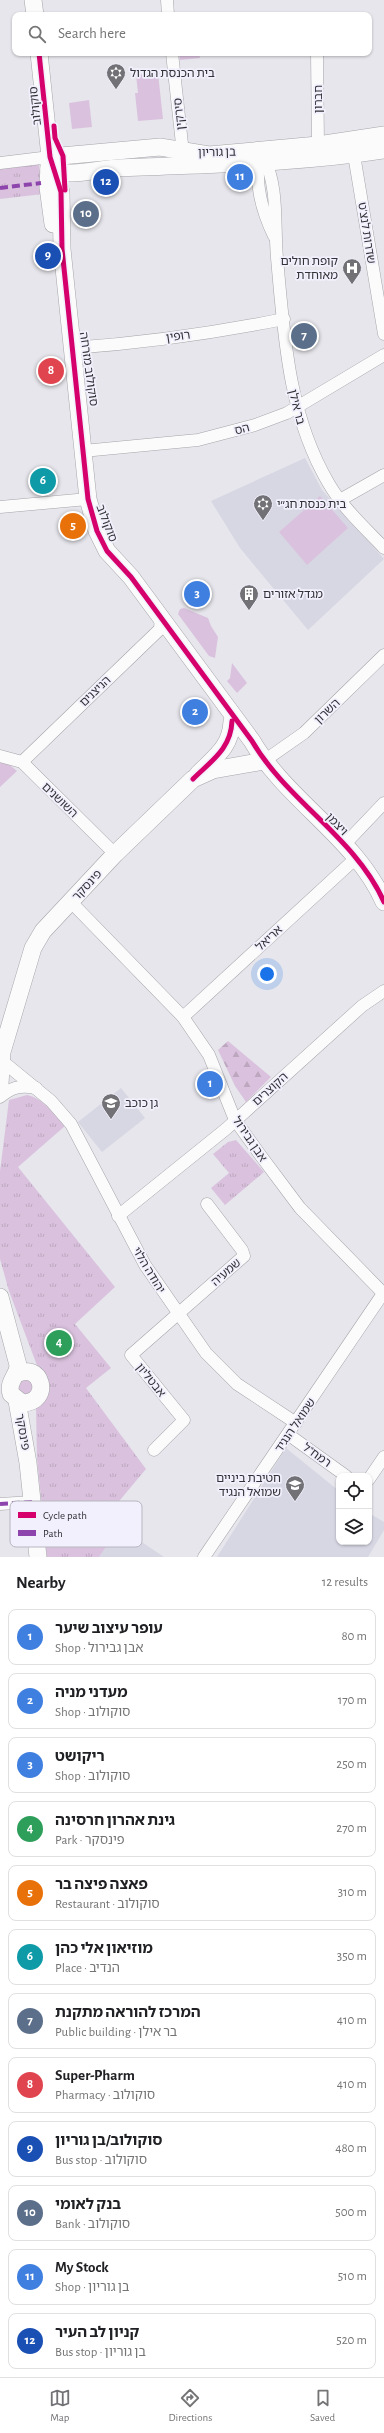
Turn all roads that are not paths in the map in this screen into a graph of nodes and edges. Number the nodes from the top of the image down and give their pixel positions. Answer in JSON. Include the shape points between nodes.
{"nodes":[{"id":1,"x":33,"y":0,"type":"edge"},
{"id":2,"x":167,"y":0,"type":"edge"},
{"id":3,"x":35,"y":12,"type":"edge"},
{"id":4,"x":168,"y":12,"type":"edge"},
{"id":5,"x":39,"y":56,"type":"edge"},
{"id":6,"x":172,"y":56,"type":"edge"},
{"id":7,"x":317,"y":56,"type":"edge"},
{"id":8,"x":384,"y":135,"type":"edge"},
{"id":9,"x":318,"y":145,"type":"junction"},
{"id":10,"x":179,"y":150,"type":"junction"},
{"id":11,"x":384,"y":150,"type":"edge"},
{"id":12,"x":354,"y":155,"type":"junction"},
{"id":13,"x":262,"y":159,"type":"junction"},
{"id":14,"x":0,"y":163,"type":"edge"},
{"id":15,"x":55,"y":168,"type":"junction"},
{"id":16,"x":108,"y":168,"type":"junction"},
{"id":17,"x":284,"y":319,"type":"junction"},
{"id":18,"x":384,"y":334,"type":"edge"},
{"id":19,"x":72,"y":348,"type":"junction"},
{"id":20,"x":384,"y":355,"type":"edge"},
{"id":21,"x":296,"y":408,"type":"junction"},
{"id":22,"x":82,"y":451,"type":"junction"},
{"id":23,"x":384,"y":476,"type":"edge"},
{"id":24,"x":86,"y":499,"type":"junction"},
{"id":25,"x":340,"y":500,"type":"junction"},
{"id":26,"x":0,"y":507,"type":"edge"},
{"id":27,"x":384,"y":548,"type":"edge"},
{"id":28,"x":161,"y":622,"type":"junction"},
{"id":29,"x":384,"y":655,"type":"edge"},
{"id":30,"x":232,"y":721,"type":"junction"},
{"id":31,"x":0,"y":756,"type":"edge"},
{"id":32,"x":261,"y":761,"type":"junction"},
{"id":33,"x":22,"y":762,"type":"junction"},
{"id":34,"x":193,"y":779,"type":"junction"},
{"id":35,"x":279,"y":779,"type":"joint"},
{"id":36,"x":384,"y":803,"type":"edge"},
{"id":37,"x":344,"y":845,"type":"junction"},
{"id":38,"x":115,"y":854,"type":"junction"},
{"id":39,"x":355,"y":859,"type":"junction"},
{"id":40,"x":382,"y":893,"type":"edge"},
{"id":41,"x":70,"y":902,"type":"junction"},
{"id":42,"x":384,"y":991,"type":"edge"},
{"id":43,"x":183,"y":1017,"type":"junction"},
{"id":44,"x":1,"y":1054,"type":"edge"},
{"id":45,"x":0,"y":1084,"type":"edge"},
{"id":46,"x":36,"y":1088,"type":"junction"},
{"id":47,"x":0,"y":1097,"type":"edge"},
{"id":48,"x":235,"y":1120,"type":"junction"},
{"id":49,"x":206,"y":1204,"type":"dead end"},
{"id":50,"x":118,"y":1216,"type":"junction"},
{"id":51,"x":384,"y":1293,"type":"edge"},
{"id":52,"x":0,"y":1297,"type":"edge"},
{"id":53,"x":176,"y":1313,"type":"junction"},
{"id":54,"x":7,"y":1321,"type":"junction"},
{"id":55,"x":35,"y":1374,"type":"junction"},
{"id":56,"x":9,"y":1381,"type":"edge"},
{"id":57,"x":25,"y":1401,"type":"junction"},
{"id":58,"x":296,"y":1423,"type":"junction"},
{"id":59,"x":289,"y":1435,"type":"junction"},
{"id":60,"x":154,"y":1450,"type":"dead end"},
{"id":61,"x":384,"y":1457,"type":"edge"},
{"id":62,"x":342,"y":1473,"type":"edge"},
{"id":63,"x":372,"y":1475,"type":"edge"},
{"id":64,"x":32,"y":1501,"type":"edge"},
{"id":65,"x":10,"y":1503,"type":"edge"},
{"id":66,"x":0,"y":1504,"type":"edge"},
{"id":67,"x":204,"y":1557,"type":"edge"}],
"edges":[{"from":1,"to":3,"type":"street"},
{"from":2,"to":4,"type":"street"},
{"from":5,"to":15,"type":"street","name":"סוקולוב"},
{"from":6,"to":10,"type":"street","name":"סירקין","via":[[182,144]]},
{"from":7,"to":9,"type":"street","name":"חברון"},
{"from":8,"to":9,"type":"street","name":"בן גוריון"},
{"from":9,"to":13,"type":"street","name":"בן גוריון"},
{"from":10,"to":13,"type":"street","name":"בן גוריון"},
{"from":10,"to":15,"type":"street","name":"בן גוריון","via":[[160,147]]},
{"from":10,"to":16,"type":"street","via":[[172,157],[116,162]]},
{"from":11,"to":12,"type":"street","name":"בן גוריון"},
{"from":12,"to":13,"type":"street","name":"בן גוריון"},
{"from":12,"to":18,"type":"street","name":"שדרות לנצ'ט"},
{"from":13,"to":16,"type":"street","name":"בן גוריון"},
{"from":13,"to":17,"type":"street","name":"בר אילן","via":[[272,179]]},
{"from":14,"to":15,"type":"street"},
{"from":15,"to":16,"type":"street","name":"בן גוריון"},
{"from":15,"to":19,"type":"street","name":"סוקולוב","via":[[61,192],[62,249]]},
{"from":15,"to":24,"type":"street","name":"סוקולוב","via":[[48,193]]},
{"from":17,"to":19,"type":"street","name":"רופין","via":[[124,344]]},
{"from":17,"to":21,"type":"street","name":"בר אילן"},
{"from":19,"to":22,"type":"street","name":"סוקולוב"},
{"from":20,"to":21,"type":"street","name":"הס"},
{"from":21,"to":22,"type":"street","name":"הס","via":[[255,425],[198,440]]},
{"from":21,"to":25,"type":"street","name":"בר אילן","via":[[316,458]]},
{"from":22,"to":24,"type":"street","name":"סוקולוב"},
{"from":23,"to":25,"type":"street"},
{"from":24,"to":26,"type":"street"},
{"from":24,"to":28,"type":"street","name":"סוקולוב","via":[[93,533],[108,562]]},
{"from":25,"to":27,"type":"street","name":"בר אילן"},
{"from":28,"to":30,"type":"street","name":"סוקולוב"},
{"from":28,"to":32,"type":"street","name":"סוקולוב","via":[[252,741]]},
{"from":28,"to":33,"type":"street","name":"הניצנים"},
{"from":29,"to":32,"type":"street","name":"השרון","via":[[304,733]]},
{"from":30,"to":32,"type":"street","name":"סוקולוב"},
{"from":30,"to":34,"type":"street","via":[[231,734],[225,747]]},
{"from":31,"to":33,"type":"street","name":"השושנים"},
{"from":32,"to":34,"type":"street","name":"פינסקר","via":[[213,770]]},
{"from":32,"to":35,"type":"street","name":"סוקולוב"},
{"from":33,"to":38,"type":"street","name":"השושנים"},
{"from":34,"to":38,"type":"street","name":"פינסקר"},
{"from":35,"to":37,"type":"street","name":"ויצמן"},
{"from":36,"to":37,"type":"street"},
{"from":37,"to":39,"type":"street","name":"ויצמן"},
{"from":38,"to":41,"type":"street","name":"פינסקר"},
{"from":39,"to":40,"type":"street","name":"ויצמן"},
{"from":39,"to":43,"type":"street","name":"אריאל"},
{"from":41,"to":43,"type":"street","name":"אבן גבירול"},
{"from":41,"to":44,"type":"street","name":"פינסקר","via":[[43,931],[33,948]]},
{"from":42,"to":48,"type":"street","name":"הקוצרים","via":[[362,1006]]},
{"from":43,"to":48,"type":"street","name":"אבן גבירול","via":[[209,1055]]},
{"from":44,"to":45,"type":"street","name":"פינסקר"},
{"from":44,"to":46,"type":"street","name":"יהודה הלוי"},
{"from":46,"to":47,"type":"street","via":[[18,1086]]},
{"from":46,"to":50,"type":"street","name":"יהודה הלוי","via":[[71,1124]]},
{"from":48,"to":50,"type":"street","name":"הקוצרים"},
{"from":48,"to":51,"type":"street","name":"אבן גבירול","via":[[300,1208]]},
{"from":49,"to":53,"type":"street","name":"שמעיה","via":[[244,1256]]},
{"from":50,"to":53,"type":"street","name":"יהודה הלוי","via":[[145,1266]]},
{"from":51,"to":58,"type":"street","name":"שמואל הנגיד"},
{"from":52,"to":54,"type":"street"},
{"from":53,"to":58,"type":"street","name":"יהודה הלוי","via":[[206,1353],[237,1384]]},
{"from":53,"to":60,"type":"street","name":"אבטליון","via":[[130,1355],[184,1420]]},
{"from":54,"to":55,"type":"street"},
{"from":54,"to":56,"type":"street","via":[[18,1365]]},
{"from":55,"to":56,"type":"street","via":[[25,1371]]},
{"from":55,"to":57,"type":"street","via":[[41,1383],[41,1389],[37,1398]]},
{"from":56,"to":57,"type":"street","via":[[11,1394]]},
{"from":57,"to":64,"type":"street","name":"פינסקר"},
{"from":58,"to":59,"type":"street","name":"שמואל הנגיד"},
{"from":59,"to":62,"type":"street","name":"רמח\"ל"},
{"from":59,"to":67,"type":"street","name":"שמואל הנגיד"},
{"from":61,"to":63,"type":"street"},
{"from":65,"to":66,"type":"street"}]}
